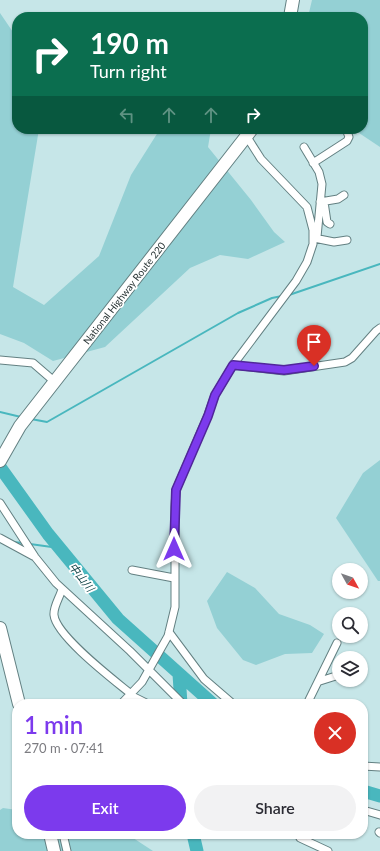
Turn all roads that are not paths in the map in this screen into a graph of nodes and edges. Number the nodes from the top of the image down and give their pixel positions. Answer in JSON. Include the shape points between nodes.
{"nodes":[{"id":1,"x":293,"y":0,"type":"edge"},
{"id":2,"x":291,"y":12,"type":"edge"},
{"id":3,"x":249,"y":134,"type":"edge"},
{"id":4,"x":250,"y":134,"type":"edge"},
{"id":5,"x":348,"y":134,"type":"edge"},
{"id":6,"x":304,"y":146,"type":"dead end"},
{"id":7,"x":313,"y":163,"type":"junction"},
{"id":8,"x":344,"y":195,"type":"dead end"},
{"id":9,"x":322,"y":202,"type":"junction"},
{"id":10,"x":330,"y":224,"type":"dead end"},
{"id":11,"x":315,"y":238,"type":"junction"},
{"id":12,"x":347,"y":240,"type":"dead end"},
{"id":13,"x":380,"y":328,"type":"edge"},
{"id":14,"x":0,"y":360,"type":"edge"},
{"id":15,"x":233,"y":365,"type":"junction"},
{"id":16,"x":55,"y":382,"type":"junction"},
{"id":17,"x":0,"y":461,"type":"edge"},
{"id":18,"x":0,"y":503,"type":"edge"},
{"id":19,"x":0,"y":538,"type":"edge"},
{"id":20,"x":35,"y":557,"type":"junction"},
{"id":21,"x":132,"y":570,"type":"dead end"},
{"id":22,"x":174,"y":578,"type":"junction"},
{"id":23,"x":62,"y":589,"type":"junction"},
{"id":24,"x":0,"y":628,"type":"edge"},
{"id":25,"x":169,"y":632,"type":"junction"},
{"id":26,"x":337,"y":643,"type":"dead end"},
{"id":27,"x":150,"y":669,"type":"junction"},
{"id":28,"x":332,"y":677,"type":"edge"},
{"id":29,"x":320,"y":681,"type":"junction"},
{"id":30,"x":130,"y":695,"type":"junction"},
{"id":31,"x":18,"y":699,"type":"edge"},
{"id":32,"x":126,"y":699,"type":"edge"},
{"id":33,"x":138,"y":699,"type":"edge"},
{"id":34,"x":178,"y":699,"type":"edge"},
{"id":35,"x":228,"y":699,"type":"edge"},
{"id":36,"x":310,"y":699,"type":"edge"},
{"id":37,"x":368,"y":766,"type":"edge"},
{"id":38,"x":380,"y":767,"type":"edge"},
{"id":39,"x":368,"y":811,"type":"edge"},
{"id":40,"x":380,"y":815,"type":"edge"},
{"id":41,"x":51,"y":839,"type":"edge"},
{"id":42,"x":64,"y":839,"type":"edge"},
{"id":43,"x":302,"y":839,"type":"edge"},
{"id":44,"x":54,"y":851,"type":"edge"},
{"id":45,"x":67,"y":851,"type":"edge"},
{"id":46,"x":328,"y":851,"type":"edge"}],
"edges":[{"from":1,"to":2,"type":"highway"},
{"from":3,"to":16,"type":"highway","name":"National Highway Route 220"},
{"from":4,"to":11,"type":"street","via":[[261,159],[307,208]]},
{"from":5,"to":7,"type":"street","via":[[347,141]]},
{"from":6,"to":7,"type":"street"},
{"from":7,"to":9,"type":"street","via":[[322,184]]},
{"from":8,"to":9,"type":"street"},
{"from":9,"to":10,"type":"street","via":[[327,222]]},
{"from":9,"to":11,"type":"street"},
{"from":11,"to":12,"type":"street","via":[[334,242]]},
{"from":11,"to":15,"type":"street","via":[[307,262],[296,280]]},
{"from":13,"to":15,"type":"street","via":[[352,358],[345,362],[284,370]]},
{"from":14,"to":16,"type":"street","via":[[33,363]]},
{"from":15,"to":22,"type":"street","via":[[215,395],[176,490]]},
{"from":16,"to":17,"type":"highway","name":"National Highway Route 220","via":[[20,426]]},
{"from":18,"to":20,"type":"street"},
{"from":19,"to":20,"type":"street"},
{"from":20,"to":23,"type":"street"},
{"from":21,"to":22,"type":"street"},
{"from":22,"to":25,"type":"street","via":[[175,607]]},
{"from":23,"to":27,"type":"street"},
{"from":23,"to":30,"type":"street","via":[[54,616],[57,624],[74,645]]},
{"from":24,"to":31,"type":"highway"},
{"from":25,"to":27,"type":"street"},
{"from":25,"to":35,"type":"street","via":[[204,679]]},
{"from":26,"to":29,"type":"street"},
{"from":27,"to":30,"type":"street"},
{"from":27,"to":34,"type":"street"},
{"from":28,"to":29,"type":"street"},
{"from":29,"to":36,"type":"street"},
{"from":30,"to":32,"type":"street"},
{"from":30,"to":33,"type":"street"},
{"from":37,"to":38,"type":"street"},
{"from":39,"to":40,"type":"street"},
{"from":41,"to":44,"type":"highway"},
{"from":42,"to":45,"type":"street"},
{"from":43,"to":46,"type":"street"}]}
